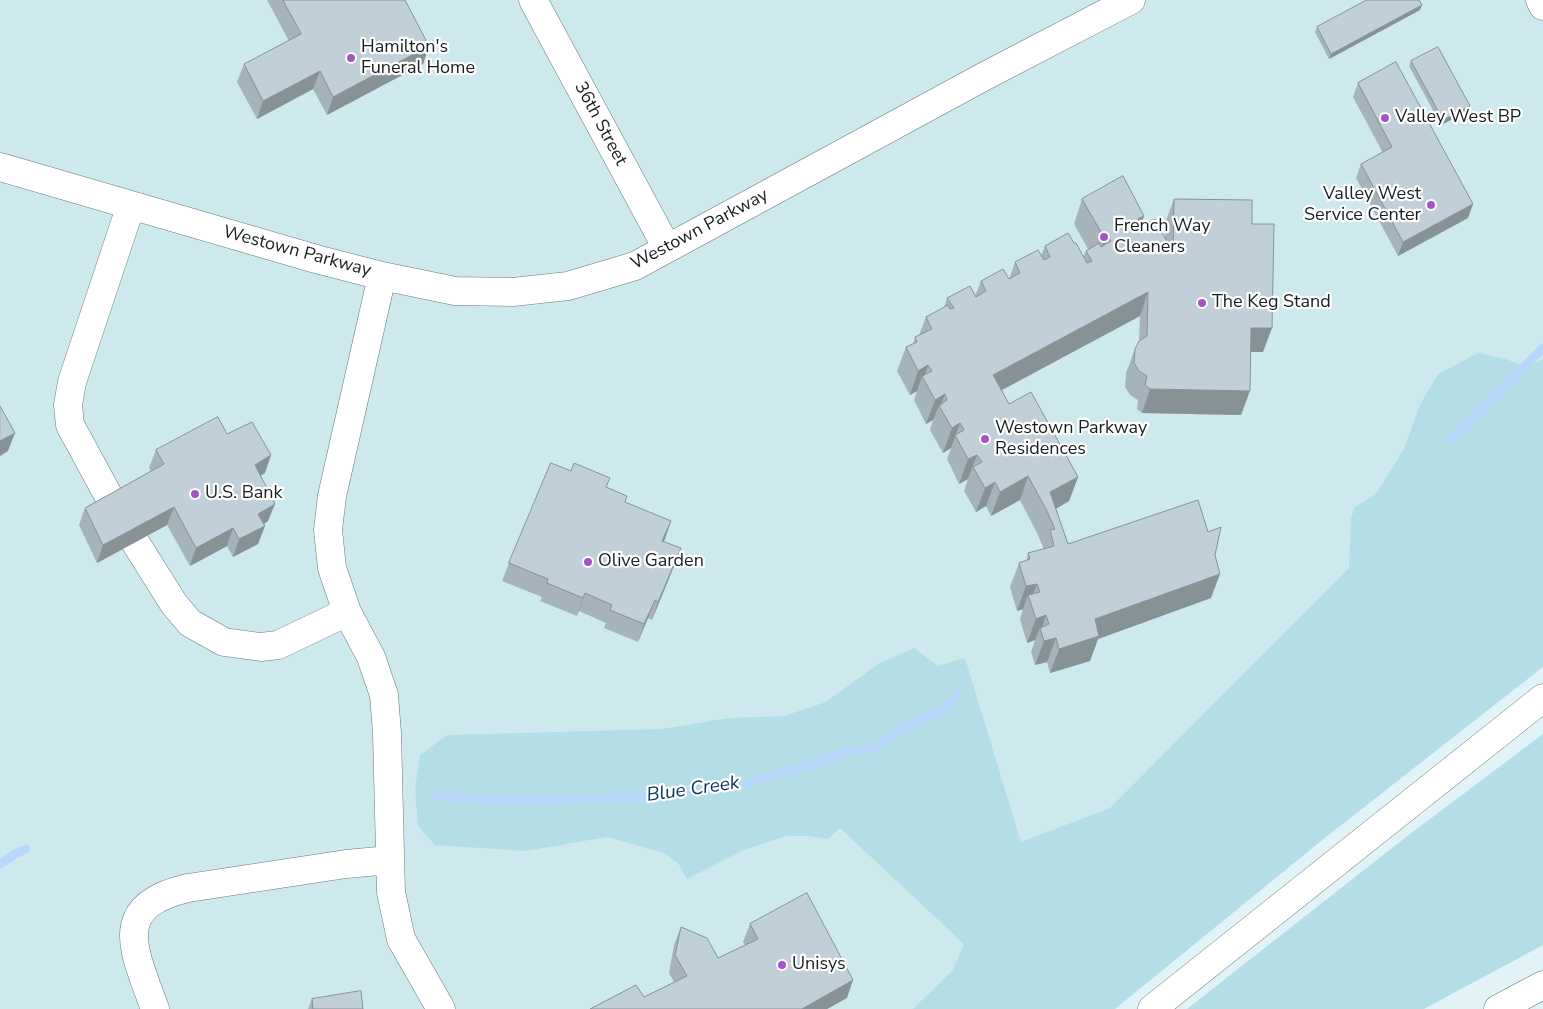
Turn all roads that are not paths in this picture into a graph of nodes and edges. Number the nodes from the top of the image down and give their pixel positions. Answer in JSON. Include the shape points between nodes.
{"nodes":[{"id":1,"x":533,"y":0,"type":"edge"},
{"id":2,"x":1131,"y":0,"type":"edge"},
{"id":3,"x":1540,"y":0,"type":"edge"},
{"id":4,"x":1543,"y":6,"type":"edge"},
{"id":5,"x":0,"y":166,"type":"edge"},
{"id":6,"x":131,"y":205,"type":"junction"},
{"id":7,"x":667,"y":248,"type":"junction"},
{"id":8,"x":382,"y":276,"type":"junction"},
{"id":9,"x":114,"y":506,"type":"edge"},
{"id":10,"x":135,"y":542,"type":"edge"},
{"id":11,"x":347,"y":612,"type":"junction"},
{"id":12,"x":1543,"y":698,"type":"edge"},
{"id":13,"x":390,"y":860,"type":"junction"},
{"id":14,"x":1543,"y":985,"type":"edge"},
{"id":15,"x":155,"y":1009,"type":"edge"},
{"id":16,"x":441,"y":1009,"type":"edge"},
{"id":17,"x":1152,"y":1009,"type":"edge"},
{"id":18,"x":1498,"y":1009,"type":"edge"}],
"edges":[{"from":1,"to":7,"type":"main road","name":"36th Street"},
{"from":2,"to":7,"type":"main road","name":"Westown Parkway"},
{"from":3,"to":4,"type":"main road"},
{"from":5,"to":6,"type":"main road","name":"Westown Parkway"},
{"from":6,"to":8,"type":"main road","name":"Westown Parkway"},
{"from":6,"to":9,"type":"main road","via":[[72,382],[68,405],[70,425]]},
{"from":7,"to":8,"type":"main road","name":"Westown Parkway","via":[[635,266],[568,286],[513,292],[455,291]]},
{"from":8,"to":11,"type":"main road","via":[[332,496],[328,530],[332,568]]},
{"from":10,"to":11,"type":"main road","via":[[174,604],[190,623],[224,642],[261,647],[278,645]]},
{"from":11,"to":13,"type":"main road","via":[[371,657],[384,695]]},
{"from":12,"to":17,"type":"main road"},
{"from":13,"to":15,"type":"main road","via":[[188,888],[156,898],[139,915],[133,927],[134,946]]},
{"from":13,"to":16,"type":"main road","via":[[391,892],[401,938]]},
{"from":14,"to":18,"type":"main road"}]}
